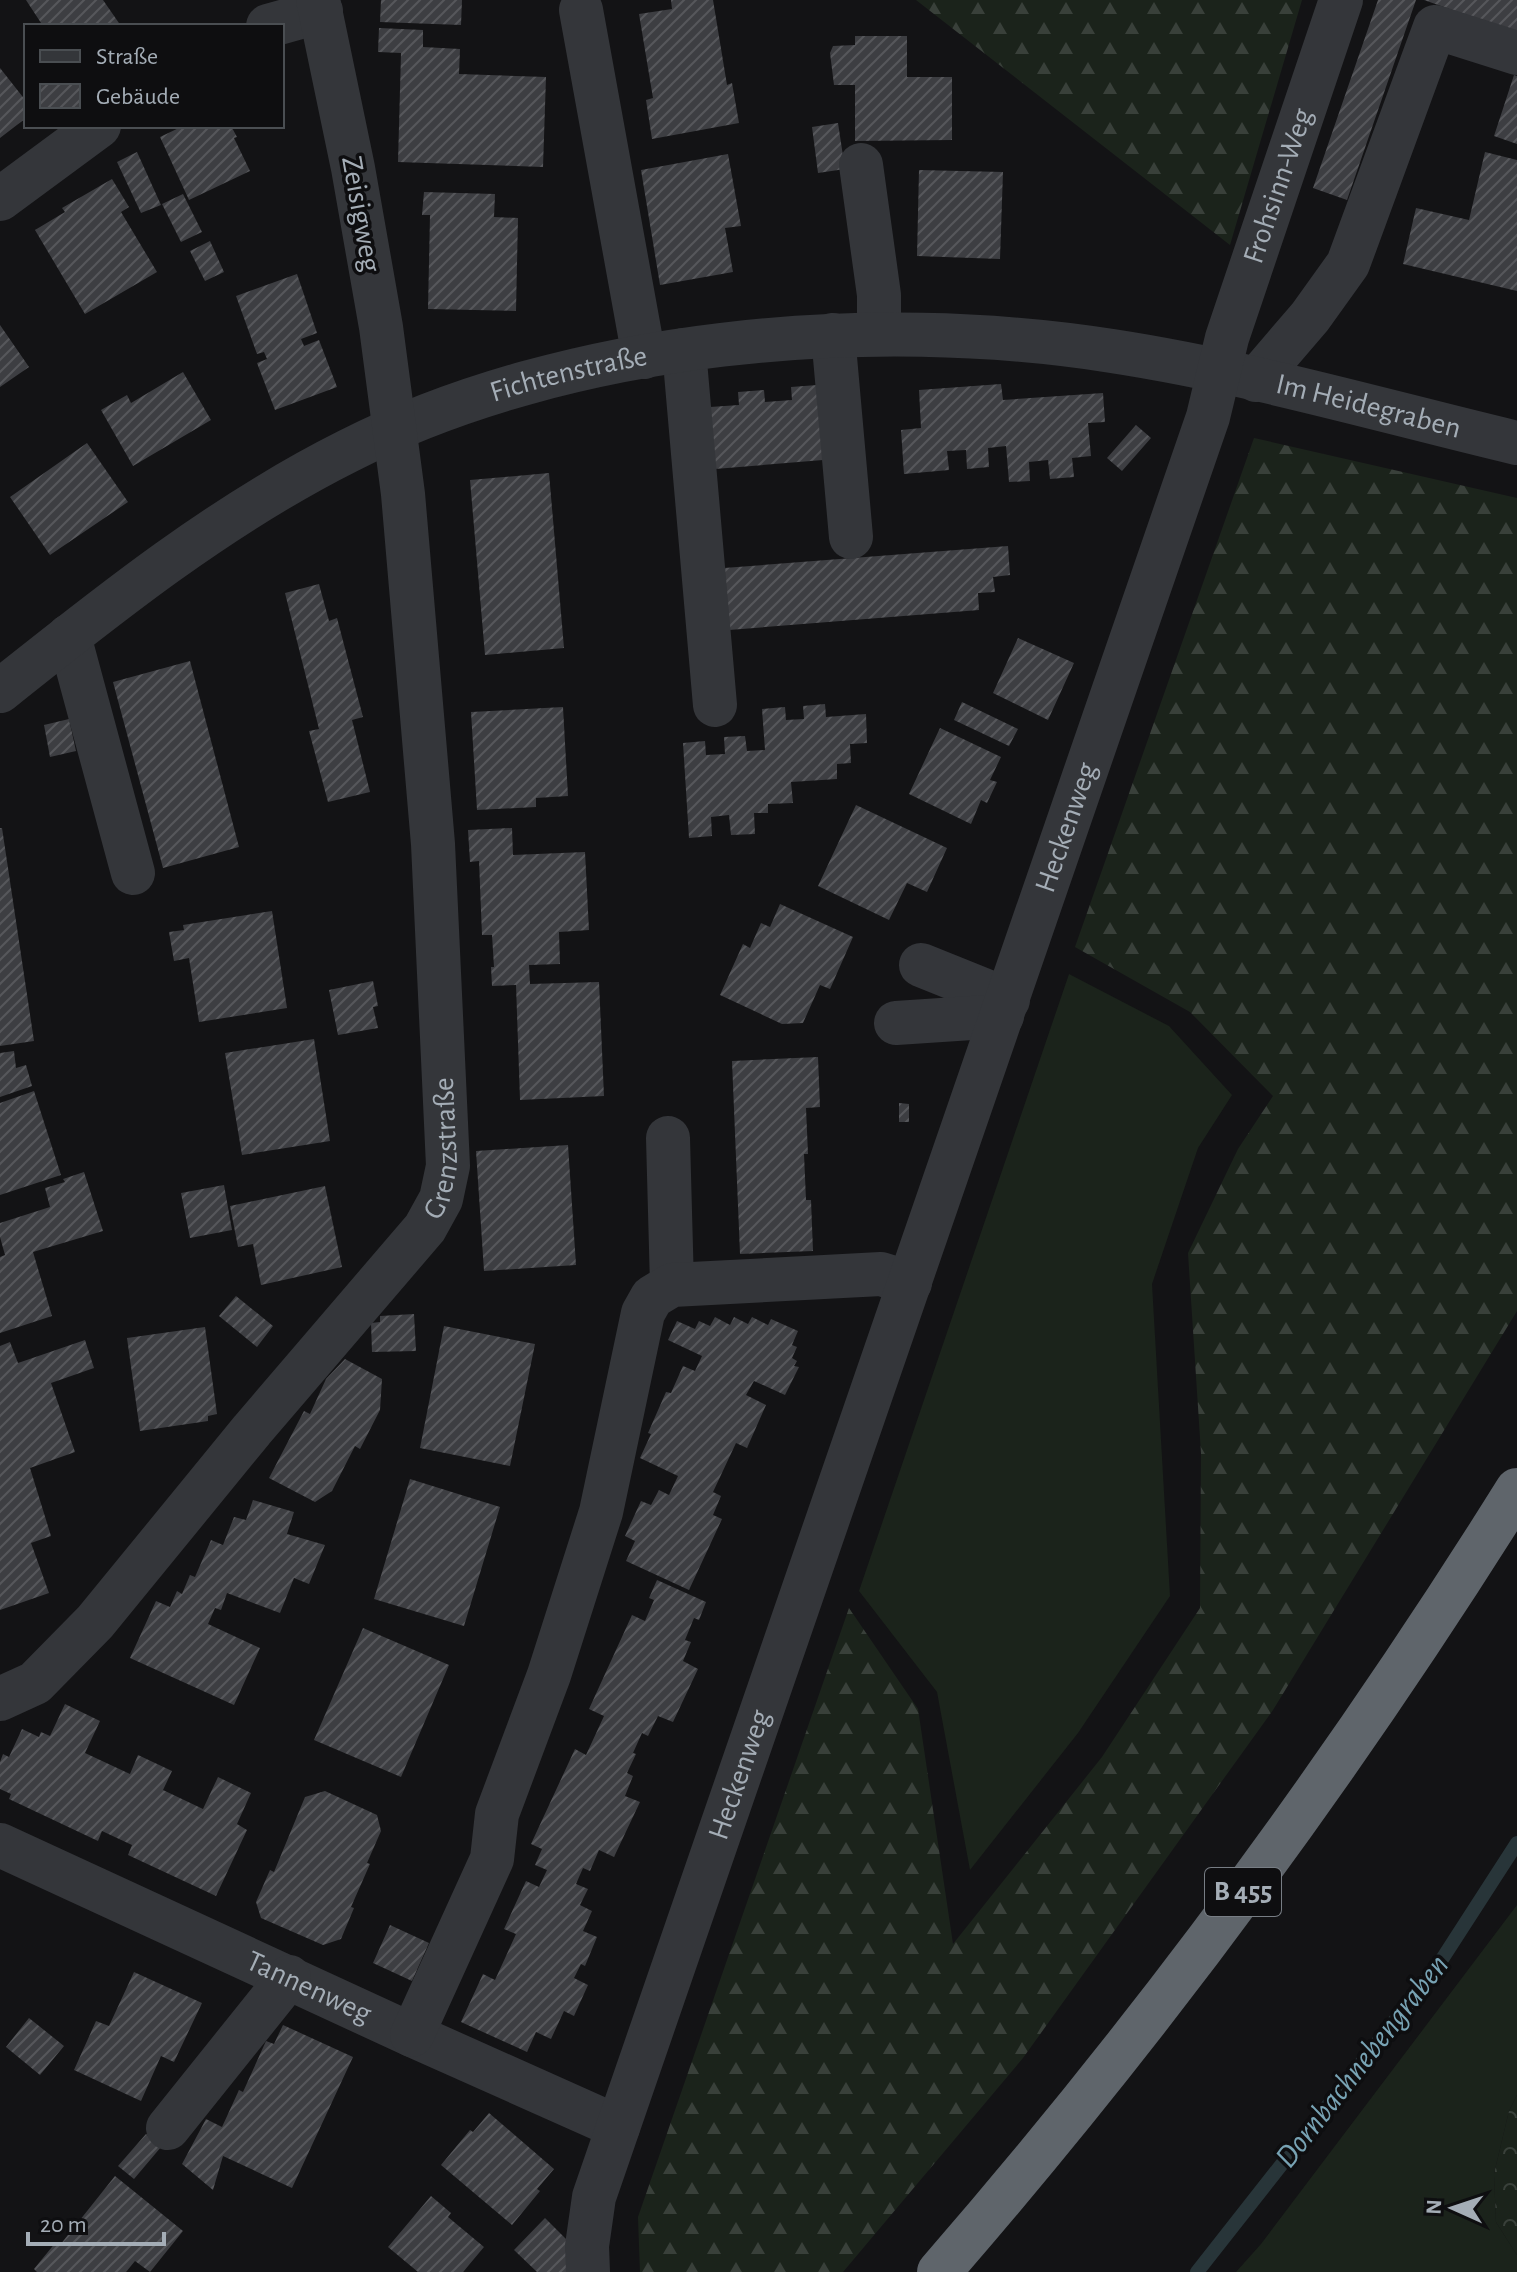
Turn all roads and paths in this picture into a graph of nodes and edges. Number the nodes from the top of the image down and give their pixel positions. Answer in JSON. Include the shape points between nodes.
{"nodes":[{"id":1,"x":1341,"y":0,"type":"edge"},
{"id":2,"x":320,"y":5,"type":"edge"},
{"id":3,"x":581,"y":10,"type":"dead end"},
{"id":4,"x":273,"y":24,"type":"edge"},
{"id":5,"x":1517,"y":53,"type":"edge"},
{"id":6,"x":96,"y":128,"type":"edge"},
{"id":7,"x":861,"y":165,"type":"dead end"},
{"id":8,"x":0,"y":199,"type":"edge"},
{"id":9,"x":879,"y":334,"type":"junction"},
{"id":10,"x":833,"y":335,"type":"junction"},
{"id":11,"x":664,"y":354,"type":"junction"},
{"id":12,"x":1237,"y":376,"type":"junction"},
{"id":13,"x":394,"y":430,"type":"junction"},
{"id":14,"x":1517,"y":443,"type":"edge"},
{"id":15,"x":851,"y":537,"type":"dead end"},
{"id":16,"x":69,"y":636,"type":"junction"},
{"id":17,"x":0,"y":691,"type":"edge"},
{"id":18,"x":715,"y":705,"type":"dead end"},
{"id":19,"x":133,"y":873,"type":"dead end"},
{"id":20,"x":921,"y":965,"type":"dead end"},
{"id":21,"x":1005,"y":1008,"type":"junction"},
{"id":22,"x":896,"y":1023,"type":"dead end"},
{"id":23,"x":668,"y":1138,"type":"dead end"},
{"id":24,"x":910,"y":1283,"type":"junction"},
{"id":25,"x":672,"y":1285,"type":"junction"},
{"id":26,"x":1517,"y":1490,"type":"edge"},
{"id":27,"x":0,"y":1699,"type":"edge"},
{"id":28,"x":0,"y":1845,"type":"edge"},
{"id":29,"x":289,"y":1977,"type":"junction"},
{"id":30,"x":412,"y":2035,"type":"junction"},
{"id":31,"x":618,"y":2127,"type":"junction"},
{"id":32,"x":168,"y":2128,"type":"dead end"},
{"id":33,"x":588,"y":2272,"type":"edge"},
{"id":34,"x":939,"y":2272,"type":"edge"}],
"edges":[{"from":1,"to":12,"type":"street","name":"Frohsinn-Weg","via":[[1227,338]]},
{"from":2,"to":4,"type":"street"},
{"from":2,"to":13,"type":"street","name":"Zeisigweg","via":[[381,327]]},
{"from":3,"to":11,"type":"street"},
{"from":5,"to":12,"type":"street","via":[[1435,27],[1348,264],[1310,317]]},
{"from":6,"to":8,"type":"street"},
{"from":7,"to":9,"type":"street","via":[[879,295]]},
{"from":9,"to":10,"type":"street","name":"Fichtenstraße"},
{"from":9,"to":12,"type":"street","name":"Fichtenstraße","via":[[1080,347]]},
{"from":10,"to":11,"type":"street","name":"Fichtenstraße"},
{"from":10,"to":15,"type":"street"},
{"from":11,"to":13,"type":"street","name":"Fichtenstraße","via":[[523,384]]},
{"from":11,"to":18,"type":"street"},
{"from":12,"to":14,"type":"street","name":"Im Heidegraben"},
{"from":12,"to":21,"type":"street","name":"Heckenweg","via":[[1208,417]]},
{"from":13,"to":16,"type":"street","name":"Fichtenstraße","via":[[267,496]]},
{"from":13,"to":27,"type":"street","name":"Grenzstraße","via":[[433,844],[448,1166],[441,1199],[425,1228],[95,1622],[35,1683]]},
{"from":16,"to":17,"type":"street","name":"Fichtenstraße"},
{"from":16,"to":19,"type":"street"},
{"from":20,"to":21,"type":"street"},
{"from":21,"to":22,"type":"street"},
{"from":21,"to":24,"type":"street","name":"Heckenweg"},
{"from":23,"to":25,"type":"street"},
{"from":24,"to":25,"type":"street","via":[[881,1274]]},
{"from":24,"to":31,"type":"street","name":"Heckenweg"},
{"from":25,"to":30,"type":"street","via":[[652,1297],[643,1313],[601,1512],[497,1814],[492,1859]]},
{"from":26,"to":34,"type":"highway","number":"B 455","via":[[1336,1765],[1216,1928]]},
{"from":28,"to":29,"type":"street","name":"Tannenweg"},
{"from":29,"to":30,"type":"street","name":"Tannenweg"},
{"from":29,"to":32,"type":"street"},
{"from":30,"to":31,"type":"street","name":"Tannenweg"},
{"from":31,"to":33,"type":"street","name":"Heckenweg","via":[[594,2197]]}]}
